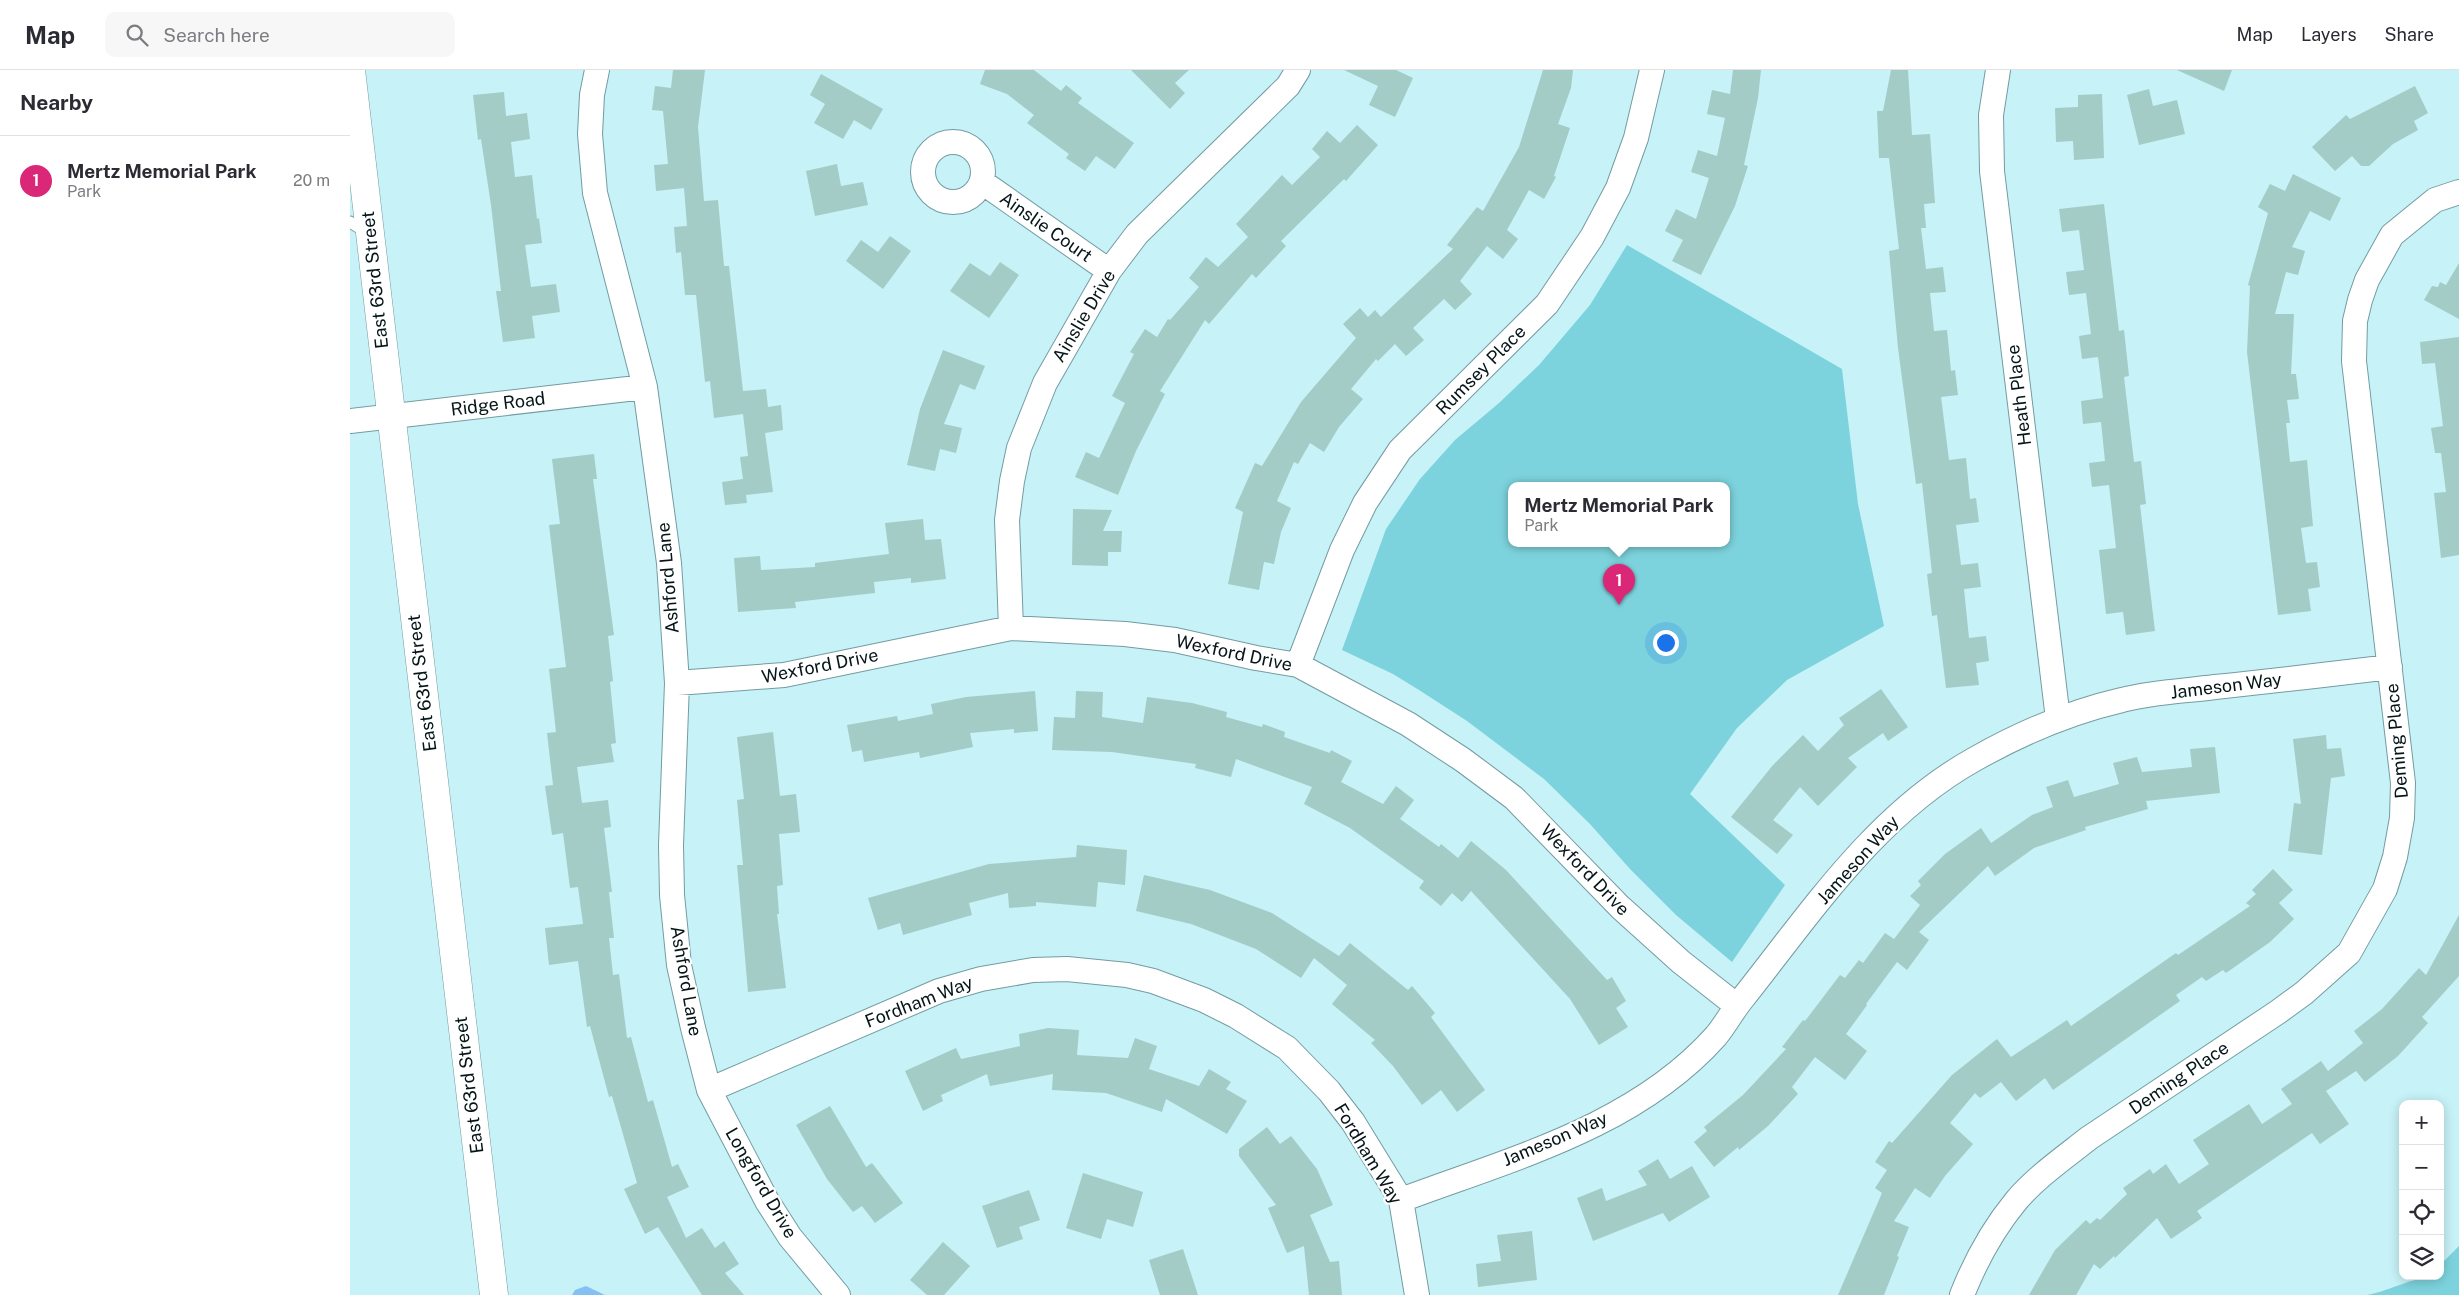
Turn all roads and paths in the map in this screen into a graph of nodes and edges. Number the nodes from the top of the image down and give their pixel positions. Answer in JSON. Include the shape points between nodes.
{"nodes":[{"id":1,"x":351,"y":70,"type":"edge"},
{"id":2,"x":597,"y":70,"type":"edge"},
{"id":3,"x":1298,"y":70,"type":"edge"},
{"id":4,"x":1652,"y":70,"type":"edge"},
{"id":5,"x":1998,"y":70,"type":"edge"},
{"id":6,"x":982,"y":182,"type":"dead end"},
{"id":7,"x":2459,"y":192,"type":"edge"},
{"id":8,"x":360,"y":228,"type":"edge"},
{"id":9,"x":1109,"y":271,"type":"junction"},
{"id":10,"x":645,"y":387,"type":"junction"},
{"id":11,"x":391,"y":417,"type":"junction"},
{"id":12,"x":350,"y":421,"type":"edge"},
{"id":13,"x":1011,"y":628,"type":"junction"},
{"id":14,"x":1298,"y":665,"type":"junction"},
{"id":15,"x":2390,"y":667,"type":"junction"},
{"id":16,"x":677,"y":683,"type":"junction"},
{"id":17,"x":2058,"y":719,"type":"junction"},
{"id":18,"x":1737,"y":1006,"type":"junction"},
{"id":19,"x":710,"y":1090,"type":"junction"},
{"id":20,"x":1401,"y":1200,"type":"junction"},
{"id":21,"x":494,"y":1295,"type":"edge"},
{"id":22,"x":838,"y":1295,"type":"edge"},
{"id":23,"x":1417,"y":1295,"type":"edge"},
{"id":24,"x":1962,"y":1295,"type":"edge"}],
"edges":[{"from":1,"to":8,"type":"main road","name":"East 63rd Street"},
{"from":2,"to":10,"type":"street","name":"Ashford Lane","via":[[590,134],[595,193]]},
{"from":3,"to":9,"type":"street","name":"Ainslie Drive","via":[[1288,86],[1137,234]]},
{"from":4,"to":14,"type":"street","name":"Rumsey Place","via":[[1636,138],[1618,188],[1592,237],[1547,304],[1400,450],[1365,503],[1342,550]]},
{"from":5,"to":17,"type":"street","name":"Heath Place","via":[[1992,115],[1992,171]]},
{"from":6,"to":9,"type":"street","name":"Ainslie Court"},
{"from":7,"to":15,"type":"street","name":"Deming Place","via":[[2435,200],[2392,235],[2367,280],[2355,320],[2354,361]]},
{"from":8,"to":11,"type":"main road","name":"East 63rd Street"},
{"from":9,"to":13,"type":"street","name":"Ainslie Drive","via":[[1045,383],[1019,448],[1007,520]]},
{"from":10,"to":11,"type":"street","name":"Ridge Road"},
{"from":10,"to":16,"type":"street","name":"Ashford Lane","via":[[668,563]]},
{"from":11,"to":12,"type":"street","name":"Ridge Road"},
{"from":11,"to":21,"type":"main road","name":"East 63rd Street"},
{"from":13,"to":14,"type":"street","name":"Wexford Drive","via":[[1166,639]]},
{"from":13,"to":16,"type":"street","name":"Wexford Drive","via":[[784,675]]},
{"from":14,"to":18,"type":"street","name":"Wexford Drive","via":[[1408,724],[1514,798],[1620,907],[1681,962]]},
{"from":15,"to":17,"type":"street","name":"Jameson Way","via":[[2125,699]]},
{"from":15,"to":24,"type":"street","name":"Deming Place","via":[[2403,783],[2402,818],[2395,857],[2384,889],[2349,953],[2278,1012],[2058,1162],[2016,1200],[1972,1270]]},
{"from":16,"to":19,"type":"street","name":"Ashford Lane","via":[[671,844],[674,923],[681,974]]},
{"from":17,"to":18,"type":"street","name":"Jameson Way","via":[[1971,761],[1900,812],[1857,854]]},
{"from":18,"to":20,"type":"street","name":"Jameson Way","via":[[1716,1035],[1685,1065],[1664,1083],[1613,1115],[1550,1144]]},
{"from":19,"to":20,"type":"street","name":"Fordham Way","via":[[938,991],[981,978],[1033,970],[1067,969],[1128,975],[1179,989],[1204,1000],[1287,1048],[1329,1091],[1353,1122]]},
{"from":19,"to":22,"type":"street","name":"Longford Drive","via":[[767,1201],[790,1237]]},
{"from":20,"to":23,"type":"street","name":"Fordham Way"}]}
